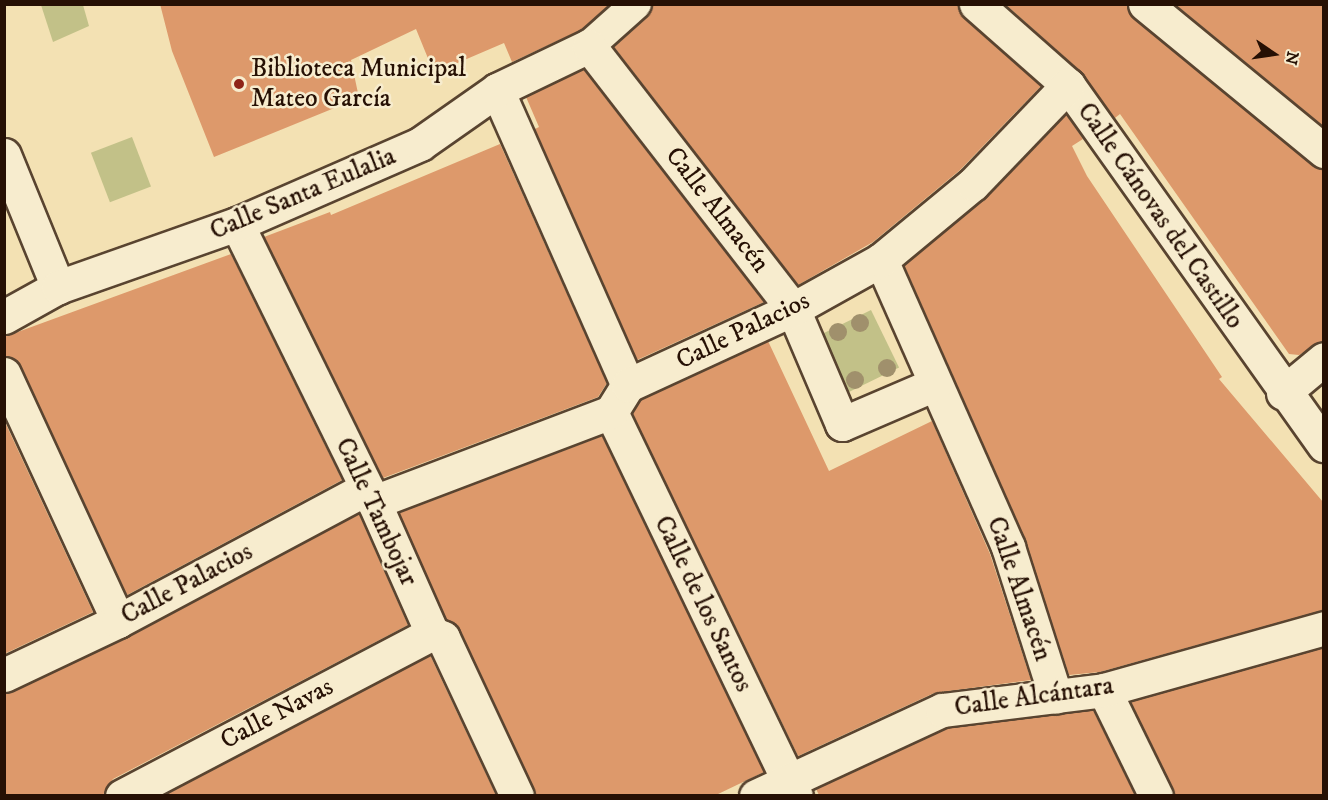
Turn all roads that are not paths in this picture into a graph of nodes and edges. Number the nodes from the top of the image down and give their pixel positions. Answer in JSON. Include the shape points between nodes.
{"nodes":[{"id":1,"x":636,"y":4,"type":"edge"},
{"id":2,"x":975,"y":4,"type":"edge"},
{"id":3,"x":1145,"y":4,"type":"edge"},
{"id":4,"x":589,"y":46,"type":"junction"},
{"id":5,"x":1068,"y":84,"type":"junction"},
{"id":6,"x":497,"y":90,"type":"junction"},
{"id":7,"x":1323,"y":151,"type":"edge"},
{"id":8,"x":4,"y":155,"type":"edge"},
{"id":9,"x":237,"y":224,"type":"junction"},
{"id":10,"x":881,"y":260,"type":"junction"},
{"id":11,"x":58,"y":287,"type":"junction"},
{"id":12,"x":793,"y":309,"type":"junction"},
{"id":13,"x":4,"y":317,"type":"edge"},
{"id":14,"x":1323,"y":359,"type":"edge"},
{"id":15,"x":4,"y":374,"type":"edge"},
{"id":16,"x":935,"y":384,"type":"junction"},
{"id":17,"x":1283,"y":393,"type":"junction"},
{"id":18,"x":620,"y":399,"type":"junction"},
{"id":19,"x":1323,"y":445,"type":"edge"},
{"id":20,"x":371,"y":495,"type":"junction"},
{"id":21,"x":118,"y":621,"type":"junction"},
{"id":22,"x":1323,"y":628,"type":"edge"},
{"id":23,"x":432,"y":633,"type":"junction"},
{"id":24,"x":4,"y":675,"type":"edge"},
{"id":25,"x":1104,"y":690,"type":"junction"},
{"id":26,"x":1056,"y":697,"type":"junction"},
{"id":27,"x":792,"y":788,"type":"edge"},
{"id":28,"x":122,"y":795,"type":"edge"},
{"id":29,"x":517,"y":795,"type":"edge"},
{"id":30,"x":756,"y":795,"type":"edge"},
{"id":31,"x":1156,"y":795,"type":"edge"}],
"edges":[{"from":1,"to":4,"type":"street"},
{"from":2,"to":5,"type":"street","name":"Calle Cánovas del Castillo"},
{"from":3,"to":7,"type":"street"},
{"from":4,"to":6,"type":"street","name":"Calle Santa Eulalia"},
{"from":4,"to":12,"type":"street","name":"Calle Almacén"},
{"from":5,"to":10,"type":"street","name":"Calle Palacios","via":[[973,184]]},
{"from":5,"to":17,"type":"street","name":"Calle Cánovas del Castillo"},
{"from":6,"to":9,"type":"street","name":"Calle Santa Eulalia","via":[[420,144]]},
{"from":6,"to":18,"type":"street","name":"Calle de los Santos"},
{"from":8,"to":11,"type":"street"},
{"from":9,"to":11,"type":"street","name":"Calle Santa Eulalia"},
{"from":9,"to":20,"type":"street","name":"Calle Tambojar"},
{"from":10,"to":12,"type":"street","name":"Calle Palacios"},
{"from":10,"to":16,"type":"street","name":"Calle Almacén"},
{"from":11,"to":13,"type":"street","name":"Calle Santa Eulalia"},
{"from":12,"to":16,"type":"street","name":"Calle Almacén","via":[[842,424]]},
{"from":12,"to":18,"type":"street","name":"Calle Palacios"},
{"from":14,"to":17,"type":"street"},
{"from":15,"to":21,"type":"street"},
{"from":16,"to":26,"type":"street","name":"Calle Almacén","via":[[1008,547]]},
{"from":17,"to":19,"type":"street","name":"Calle Cánovas del Castillo"},
{"from":18,"to":20,"type":"street","name":"Calle Palacios"},
{"from":18,"to":27,"type":"street","name":"Calle de los Santos"},
{"from":20,"to":21,"type":"street","name":"Calle Palacios"},
{"from":20,"to":23,"type":"street","name":"Calle Tambojar"},
{"from":21,"to":24,"type":"street","name":"Calle Palacios"},
{"from":22,"to":25,"type":"street","name":"Calle Alcántara"},
{"from":23,"to":28,"type":"street","name":"Calle Navas"},
{"from":23,"to":29,"type":"street","name":"Calle Tambojar","via":[[443,638]]},
{"from":25,"to":26,"type":"street","name":"Calle Alcántara"},
{"from":25,"to":31,"type":"street"},
{"from":26,"to":27,"type":"street","name":"Calle Alcántara","via":[[942,710]]},
{"from":27,"to":30,"type":"street","name":"Calle Alcántara"}]}
